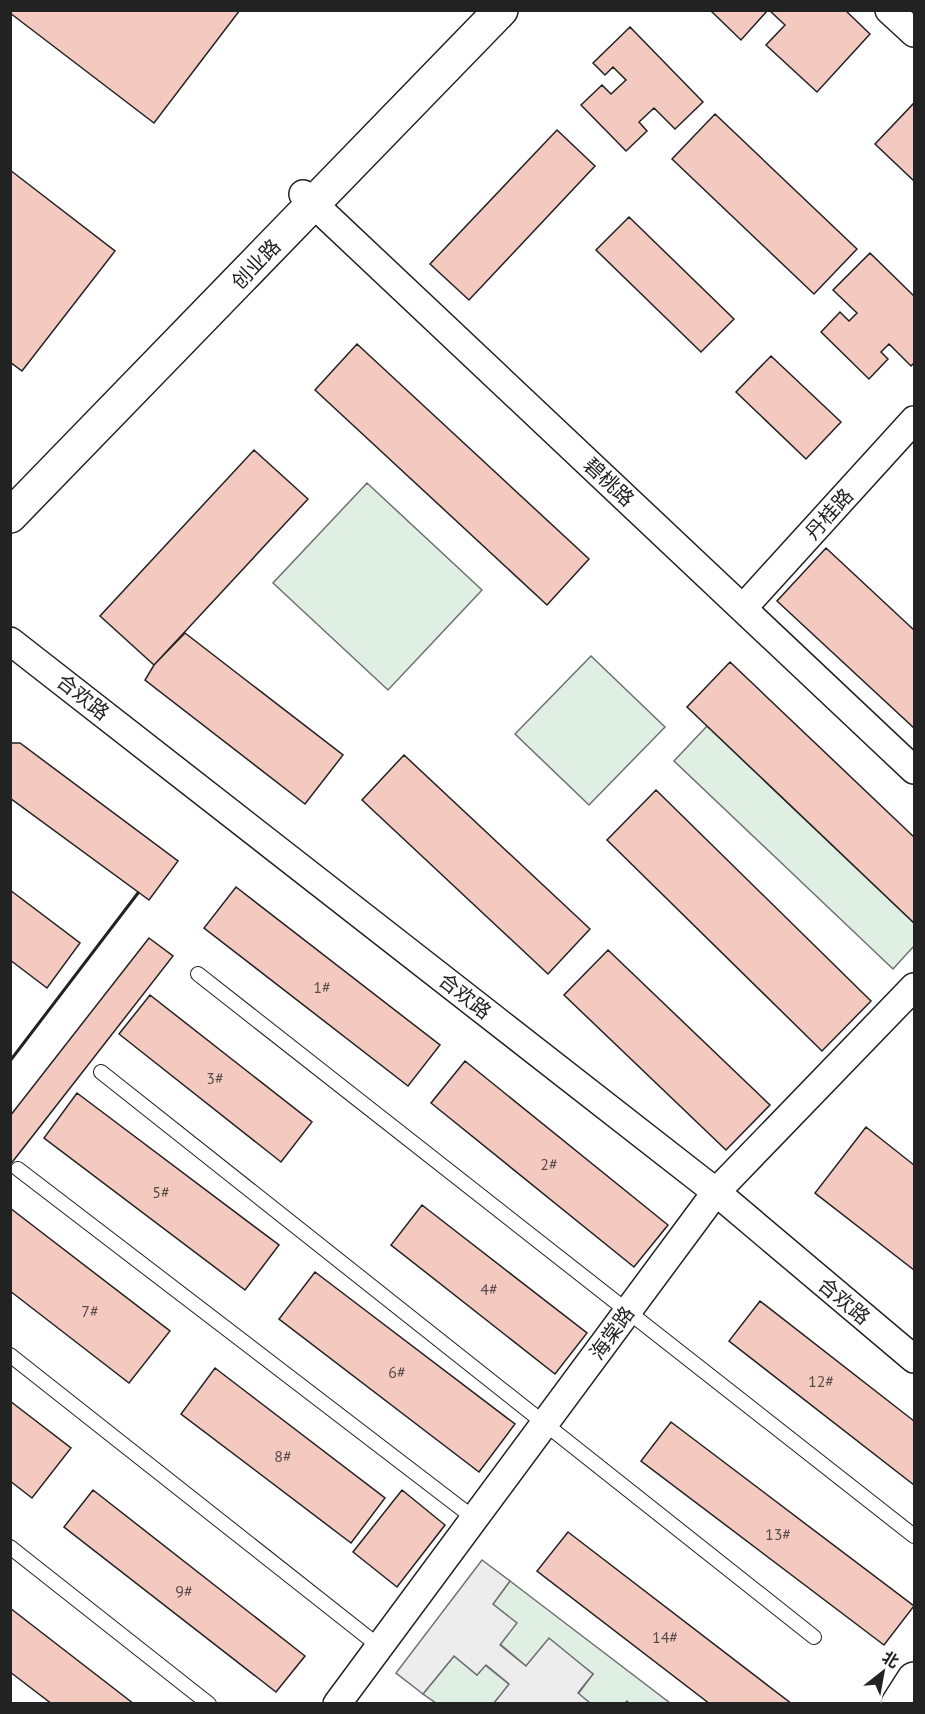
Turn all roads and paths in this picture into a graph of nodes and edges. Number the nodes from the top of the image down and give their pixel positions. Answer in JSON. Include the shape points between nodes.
{"nodes":[{"id":1,"x":481,"y":10,"type":"edge"},
{"id":2,"x":501,"y":10,"type":"edge"},
{"id":3,"x":889,"y":10,"type":"edge"},
{"id":4,"x":915,"y":33,"type":"edge"},
{"id":5,"x":309,"y":199,"type":"junction"},
{"id":6,"x":915,"y":420,"type":"edge"},
{"id":7,"x":10,"y":495,"type":"edge"},
{"id":8,"x":10,"y":516,"type":"edge"},
{"id":9,"x":743,"y":608,"type":"junction"},
{"id":10,"x":10,"y":640,"type":"edge"},
{"id":11,"x":915,"y":770,"type":"edge"},
{"id":12,"x":198,"y":974,"type":"dead end"},
{"id":13,"x":915,"y":987,"type":"edge"},
{"id":14,"x":101,"y":1072,"type":"dead end"},
{"id":15,"x":18,"y":1169,"type":"dead end"},
{"id":16,"x":716,"y":1192,"type":"junction"},
{"id":17,"x":628,"y":1311,"type":"junction"},
{"id":18,"x":10,"y":1355,"type":"edge"},
{"id":19,"x":915,"y":1359,"type":"edge"},
{"id":20,"x":545,"y":1423,"type":"junction"},
{"id":21,"x":475,"y":1519,"type":"junction"},
{"id":22,"x":915,"y":1536,"type":"edge"},
{"id":23,"x":10,"y":1547,"type":"edge"},
{"id":24,"x":814,"y":1637,"type":"dead end"},
{"id":25,"x":380,"y":1647,"type":"junction"},
{"id":26,"x":915,"y":1679,"type":"edge"},
{"id":27,"x":209,"y":1704,"type":"edge"},
{"id":28,"x":337,"y":1704,"type":"edge"},
{"id":29,"x":898,"y":1704,"type":"edge"}],
"edges":[{"from":1,"to":5,"type":"street","name":"创业路"},
{"from":2,"to":5,"type":"street","name":"创业路"},
{"from":3,"to":4,"type":"street"},
{"from":5,"to":7,"type":"street","name":"创业路"},
{"from":5,"to":8,"type":"street","name":"创业路"},
{"from":5,"to":9,"type":"street","name":"碧桃路"},
{"from":6,"to":9,"type":"street","name":"丹桂路"},
{"from":9,"to":11,"type":"street","name":"碧桃路"},
{"from":10,"to":16,"type":"street","name":"合欢路"},
{"from":12,"to":17,"type":"lane"},
{"from":13,"to":16,"type":"street","name":"海棠路"},
{"from":14,"to":20,"type":"lane"},
{"from":15,"to":21,"type":"lane"},
{"from":16,"to":17,"type":"street","name":"海棠路"},
{"from":16,"to":19,"type":"street","name":"合欢路"},
{"from":17,"to":20,"type":"street","name":"海棠路"},
{"from":17,"to":22,"type":"lane"},
{"from":18,"to":25,"type":"lane"},
{"from":20,"to":21,"type":"street","name":"海棠路"},
{"from":20,"to":24,"type":"lane"},
{"from":21,"to":25,"type":"street","name":"海棠路"},
{"from":23,"to":27,"type":"lane"},
{"from":25,"to":28,"type":"street","name":"海棠路"},
{"from":26,"to":29,"type":"street"}]}
